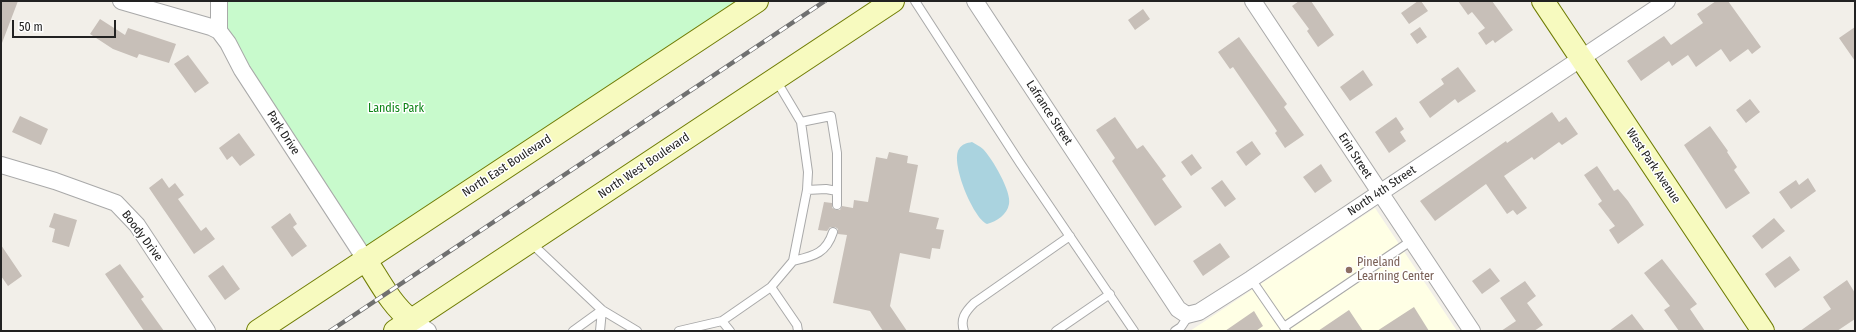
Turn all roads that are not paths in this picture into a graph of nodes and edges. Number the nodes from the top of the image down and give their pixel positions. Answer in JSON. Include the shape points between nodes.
{"nodes":[{"id":1,"x":120,"y":1,"type":"edge"},
{"id":2,"x":219,"y":1,"type":"edge"},
{"id":3,"x":757,"y":1,"type":"edge"},
{"id":4,"x":893,"y":1,"type":"edge"},
{"id":5,"x":915,"y":1,"type":"edge"},
{"id":6,"x":975,"y":1,"type":"edge"},
{"id":7,"x":1253,"y":1,"type":"edge"},
{"id":8,"x":1544,"y":1,"type":"edge"},
{"id":9,"x":1667,"y":1,"type":"edge"},
{"id":10,"x":219,"y":31,"type":"junction"},
{"id":11,"x":1582,"y":58,"type":"junction"},
{"id":12,"x":775,"y":78,"type":"junction"},
{"id":13,"x":801,"y":122,"type":"junction"},
{"id":14,"x":1,"y":165,"type":"edge"},
{"id":15,"x":807,"y":190,"type":"junction"},
{"id":16,"x":837,"y":191,"type":"junction"},
{"id":17,"x":1379,"y":193,"type":"junction"},
{"id":18,"x":837,"y":205,"type":"dead end"},
{"id":19,"x":833,"y":232,"type":"dead end"},
{"id":20,"x":1070,"y":236,"type":"junction"},
{"id":21,"x":1411,"y":241,"type":"junction"},
{"id":22,"x":530,"y":242,"type":"junction"},
{"id":23,"x":365,"y":259,"type":"junction"},
{"id":24,"x":792,"y":261,"type":"junction"},
{"id":25,"x":1251,"y":279,"type":"junction"},
{"id":26,"x":771,"y":286,"type":"junction"},
{"id":27,"x":1110,"y":294,"type":"junction"},
{"id":28,"x":602,"y":310,"type":"junction"},
{"id":29,"x":1189,"y":315,"type":"junction"},
{"id":30,"x":722,"y":321,"type":"junction"},
{"id":31,"x":411,"y":327,"type":"edge"},
{"id":32,"x":1285,"y":329,"type":"edge"},
{"id":33,"x":207,"y":331,"type":"edge"},
{"id":34,"x":258,"y":331,"type":"edge"},
{"id":35,"x":573,"y":331,"type":"edge"},
{"id":36,"x":600,"y":331,"type":"edge"},
{"id":37,"x":636,"y":331,"type":"edge"},
{"id":38,"x":679,"y":331,"type":"edge"},
{"id":39,"x":730,"y":331,"type":"edge"},
{"id":40,"x":798,"y":331,"type":"edge"},
{"id":41,"x":964,"y":331,"type":"edge"},
{"id":42,"x":1056,"y":331,"type":"edge"},
{"id":43,"x":1134,"y":331,"type":"edge"},
{"id":44,"x":1175,"y":331,"type":"edge"},
{"id":45,"x":1472,"y":331,"type":"edge"},
{"id":46,"x":1763,"y":331,"type":"edge"}],
"edges":[{"from":1,"to":10,"type":"street","via":[[211,26]]},
{"from":2,"to":10,"type":"street"},
{"from":3,"to":23,"type":"main road","name":"North East Boulevard"},
{"from":4,"to":12,"type":"main road","name":"North West Boulevard"},
{"from":5,"to":20,"type":"lane"},
{"from":6,"to":29,"type":"street","name":"Lafrance Street","via":[[1178,309]]},
{"from":7,"to":17,"type":"street","name":"Erin Street"},
{"from":8,"to":11,"type":"main road","name":"West Park Avenue"},
{"from":9,"to":11,"type":"street","name":"North 4th Street"},
{"from":10,"to":23,"type":"street","name":"Park Drive"},
{"from":11,"to":17,"type":"street","name":"North 4th Street"},
{"from":11,"to":46,"type":"main road","name":"West Park Avenue"},
{"from":12,"to":13,"type":"lane"},
{"from":12,"to":22,"type":"main road","name":"North West Boulevard"},
{"from":13,"to":15,"type":"lane","via":[[808,172]]},
{"from":13,"to":16,"type":"lane","via":[[831,116],[837,153]]},
{"from":14,"to":33,"type":"street","name":"Boody Drive","via":[[116,203],[136,225]]},
{"from":15,"to":16,"type":"lane"},
{"from":15,"to":24,"type":"lane"},
{"from":16,"to":18,"type":"lane"},
{"from":17,"to":21,"type":"street","name":"Erin Street"},
{"from":17,"to":25,"type":"street","name":"North 4th Street"},
{"from":19,"to":24,"type":"lane","via":[[830,242],[818,254]]},
{"from":20,"to":27,"type":"lane"},
{"from":20,"to":41,"type":"lane","via":[[974,302],[965,312],[962,323]]},
{"from":21,"to":32,"type":"lane"},
{"from":21,"to":45,"type":"street","name":"Erin Street"},
{"from":22,"to":28,"type":"lane"},
{"from":22,"to":31,"type":"main road","name":"North West Boulevard"},
{"from":23,"to":31,"type":"main road"},
{"from":23,"to":34,"type":"main road","name":"North East Boulevard"},
{"from":24,"to":26,"type":"lane"},
{"from":25,"to":29,"type":"street","name":"North 4th Street","via":[[1199,312]]},
{"from":25,"to":32,"type":"lane"},
{"from":26,"to":30,"type":"lane"},
{"from":26,"to":40,"type":"lane","via":[[797,325]]},
{"from":27,"to":42,"type":"lane"},
{"from":27,"to":43,"type":"lane"},
{"from":28,"to":35,"type":"lane"},
{"from":28,"to":36,"type":"lane"},
{"from":28,"to":37,"type":"lane"},
{"from":29,"to":44,"type":"lane"},
{"from":30,"to":38,"type":"lane"},
{"from":30,"to":39,"type":"lane"}]}
